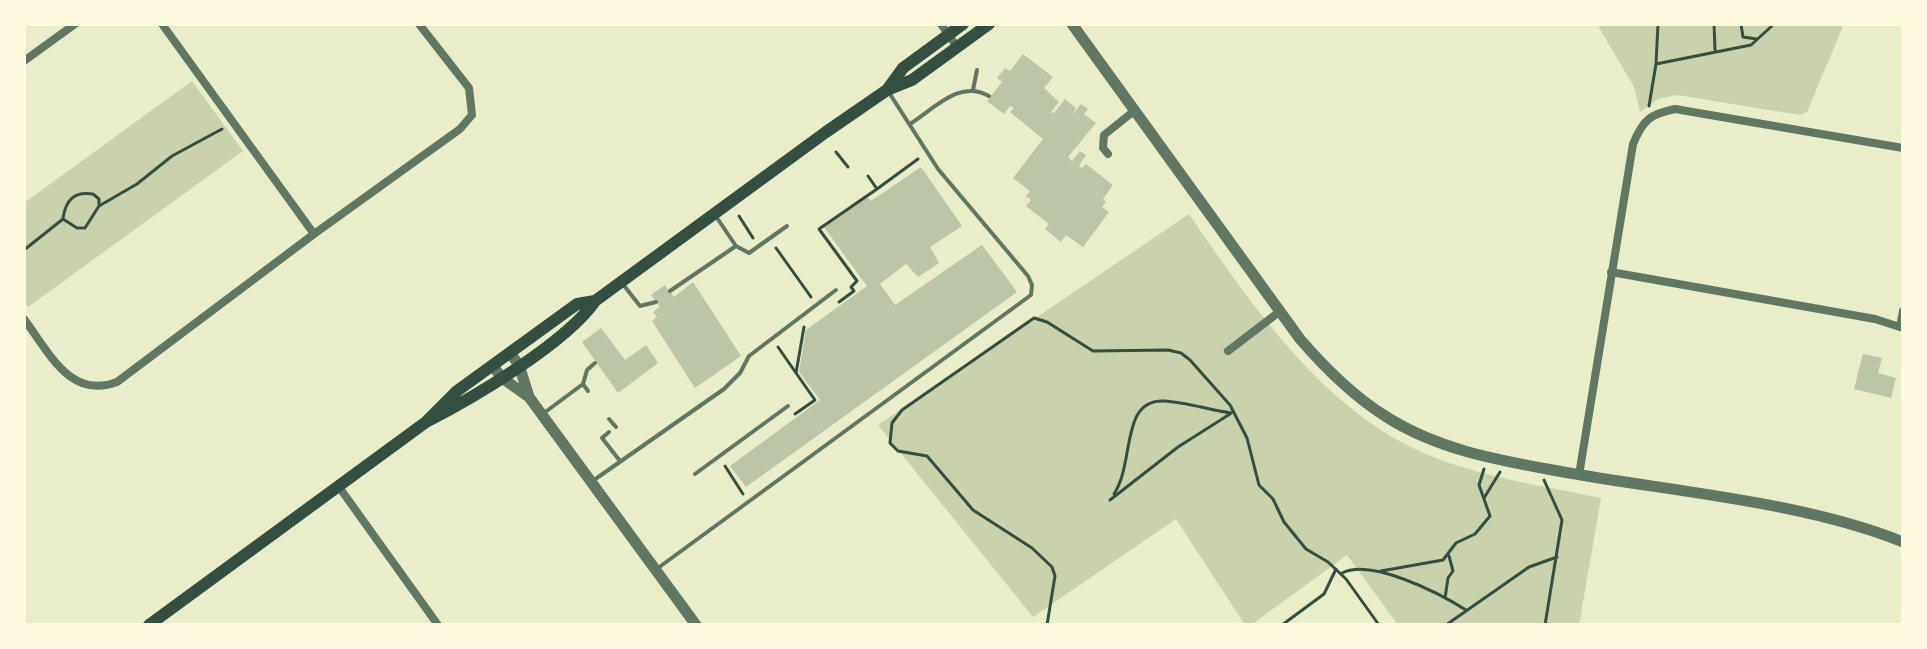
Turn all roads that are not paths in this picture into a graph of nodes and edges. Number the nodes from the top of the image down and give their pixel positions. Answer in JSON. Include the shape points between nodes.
{"nodes":[{"id":1,"x":75,"y":24,"type":"edge"},
{"id":2,"x":162,"y":24,"type":"edge"},
{"id":3,"x":419,"y":24,"type":"edge"},
{"id":4,"x":964,"y":24,"type":"edge"},
{"id":5,"x":989,"y":24,"type":"edge"},
{"id":6,"x":1072,"y":24,"type":"edge"},
{"id":7,"x":945,"y":30,"type":"edge"},
{"id":8,"x":973,"y":35,"type":"junction"},
{"id":9,"x":957,"y":47,"type":"junction"},
{"id":10,"x":24,"y":61,"type":"edge"},
{"id":11,"x":977,"y":70,"type":"dead end"},
{"id":12,"x":887,"y":90,"type":"junction"},
{"id":13,"x":973,"y":90,"type":"junction"},
{"id":14,"x":989,"y":96,"type":"dead end"},
{"id":15,"x":1134,"y":111,"type":"junction"},
{"id":16,"x":910,"y":124,"type":"junction"},
{"id":17,"x":1903,"y":148,"type":"edge"},
{"id":18,"x":1108,"y":154,"type":"dead end"},
{"id":19,"x":715,"y":215,"type":"junction"},
{"id":20,"x":787,"y":226,"type":"dead end"},
{"id":21,"x":314,"y":234,"type":"junction"},
{"id":22,"x":736,"y":246,"type":"junction"},
{"id":23,"x":1611,"y":272,"type":"junction"},
{"id":24,"x":622,"y":283,"type":"junction"},
{"id":25,"x":836,"y":290,"type":"dead end"},
{"id":26,"x":670,"y":291,"type":"dead end"},
{"id":27,"x":595,"y":301,"type":"junction"},
{"id":28,"x":656,"y":302,"type":"dead end"},
{"id":29,"x":1903,"y":311,"type":"edge"},
{"id":30,"x":1279,"y":312,"type":"junction"},
{"id":31,"x":24,"y":319,"type":"edge"},
{"id":32,"x":1902,"y":327,"type":"edge"},
{"id":33,"x":1228,"y":351,"type":"dead end"},
{"id":34,"x":510,"y":353,"type":"junction"},
{"id":35,"x":595,"y":363,"type":"dead end"},
{"id":36,"x":519,"y":365,"type":"junction"},
{"id":37,"x":493,"y":366,"type":"junction"},
{"id":38,"x":502,"y":378,"type":"junction"},
{"id":39,"x":583,"y":384,"type":"junction"},
{"id":40,"x":588,"y":391,"type":"dead end"},
{"id":41,"x":529,"y":397,"type":"junction"},
{"id":42,"x":788,"y":406,"type":"dead end"},
{"id":43,"x":542,"y":414,"type":"junction"},
{"id":44,"x":609,"y":419,"type":"dead end"},
{"id":45,"x":426,"y":422,"type":"junction"},
{"id":46,"x":616,"y":427,"type":"dead end"},
{"id":47,"x":609,"y":432,"type":"dead end"},
{"id":48,"x":620,"y":461,"type":"junction"},
{"id":49,"x":695,"y":474,"type":"dead end"},
{"id":50,"x":1579,"y":475,"type":"junction"},
{"id":51,"x":592,"y":482,"type":"junction"},
{"id":52,"x":339,"y":487,"type":"junction"},
{"id":53,"x":1903,"y":542,"type":"edge"},
{"id":54,"x":656,"y":569,"type":"junction"},
{"id":55,"x":149,"y":625,"type":"edge"},
{"id":56,"x":438,"y":625,"type":"edge"},
{"id":57,"x":696,"y":625,"type":"edge"}],
"edges":[{"from":1,"to":10,"type":"street"},
{"from":2,"to":21,"type":"street"},
{"from":3,"to":21,"type":"street","via":[[469,88],[472,115]]},
{"from":4,"to":7,"type":"main road"},
{"from":4,"to":8,"type":"street"},
{"from":5,"to":8,"type":"main road"},
{"from":6,"to":15,"type":"street"},
{"from":7,"to":9,"type":"street"},
{"from":7,"to":12,"type":"main road"},
{"from":8,"to":9,"type":"main road"},
{"from":9,"to":12,"type":"main road","via":[[912,80]]},
{"from":11,"to":13,"type":"lane"},
{"from":12,"to":16,"type":"lane"},
{"from":12,"to":19,"type":"main road"},
{"from":13,"to":14,"type":"lane"},
{"from":13,"to":16,"type":"lane","via":[[954,94]]},
{"from":15,"to":18,"type":"street","via":[[1104,135]]},
{"from":15,"to":30,"type":"street"},
{"from":16,"to":54,"type":"lane","via":[[938,169],[1028,276],[1031,295]]},
{"from":17,"to":23,"type":"street","via":[[1675,109],[1654,113],[1641,123],[1633,144]]},
{"from":19,"to":22,"type":"lane"},
{"from":19,"to":24,"type":"main road"},
{"from":20,"to":22,"type":"lane","via":[[749,253]]},
{"from":21,"to":31,"type":"street","via":[[104,387],[79,385],[69,378]]},
{"from":22,"to":26,"type":"lane"},
{"from":23,"to":32,"type":"street"},
{"from":23,"to":50,"type":"street"},
{"from":24,"to":27,"type":"main road"},
{"from":24,"to":28,"type":"lane","via":[[640,306]]},
{"from":25,"to":48,"type":"lane","via":[[749,356],[724,389]]},
{"from":27,"to":34,"type":"main road","via":[[577,304]]},
{"from":27,"to":36,"type":"main road","via":[[585,316]]},
{"from":29,"to":32,"type":"street"},
{"from":30,"to":33,"type":"street"},
{"from":30,"to":50,"type":"street","via":[[1339,381],[1400,424],[1461,451]]},
{"from":34,"to":36,"type":"street"},
{"from":34,"to":37,"type":"main road"},
{"from":35,"to":39,"type":"lane"},
{"from":36,"to":38,"type":"main road"},
{"from":36,"to":41,"type":"street"},
{"from":37,"to":38,"type":"street"},
{"from":37,"to":45,"type":"main road"},
{"from":38,"to":41,"type":"street"},
{"from":38,"to":45,"type":"main road"},
{"from":39,"to":40,"type":"lane"},
{"from":39,"to":43,"type":"lane"},
{"from":41,"to":43,"type":"street"},
{"from":42,"to":49,"type":"lane"},
{"from":43,"to":51,"type":"street"},
{"from":44,"to":46,"type":"lane"},
{"from":45,"to":52,"type":"main road"},
{"from":47,"to":48,"type":"lane","via":[[602,438]]},
{"from":48,"to":51,"type":"lane"},
{"from":50,"to":53,"type":"street","via":[[1802,513]]},
{"from":51,"to":54,"type":"street"},
{"from":52,"to":55,"type":"main road"},
{"from":52,"to":56,"type":"street"},
{"from":54,"to":57,"type":"street"}]}
